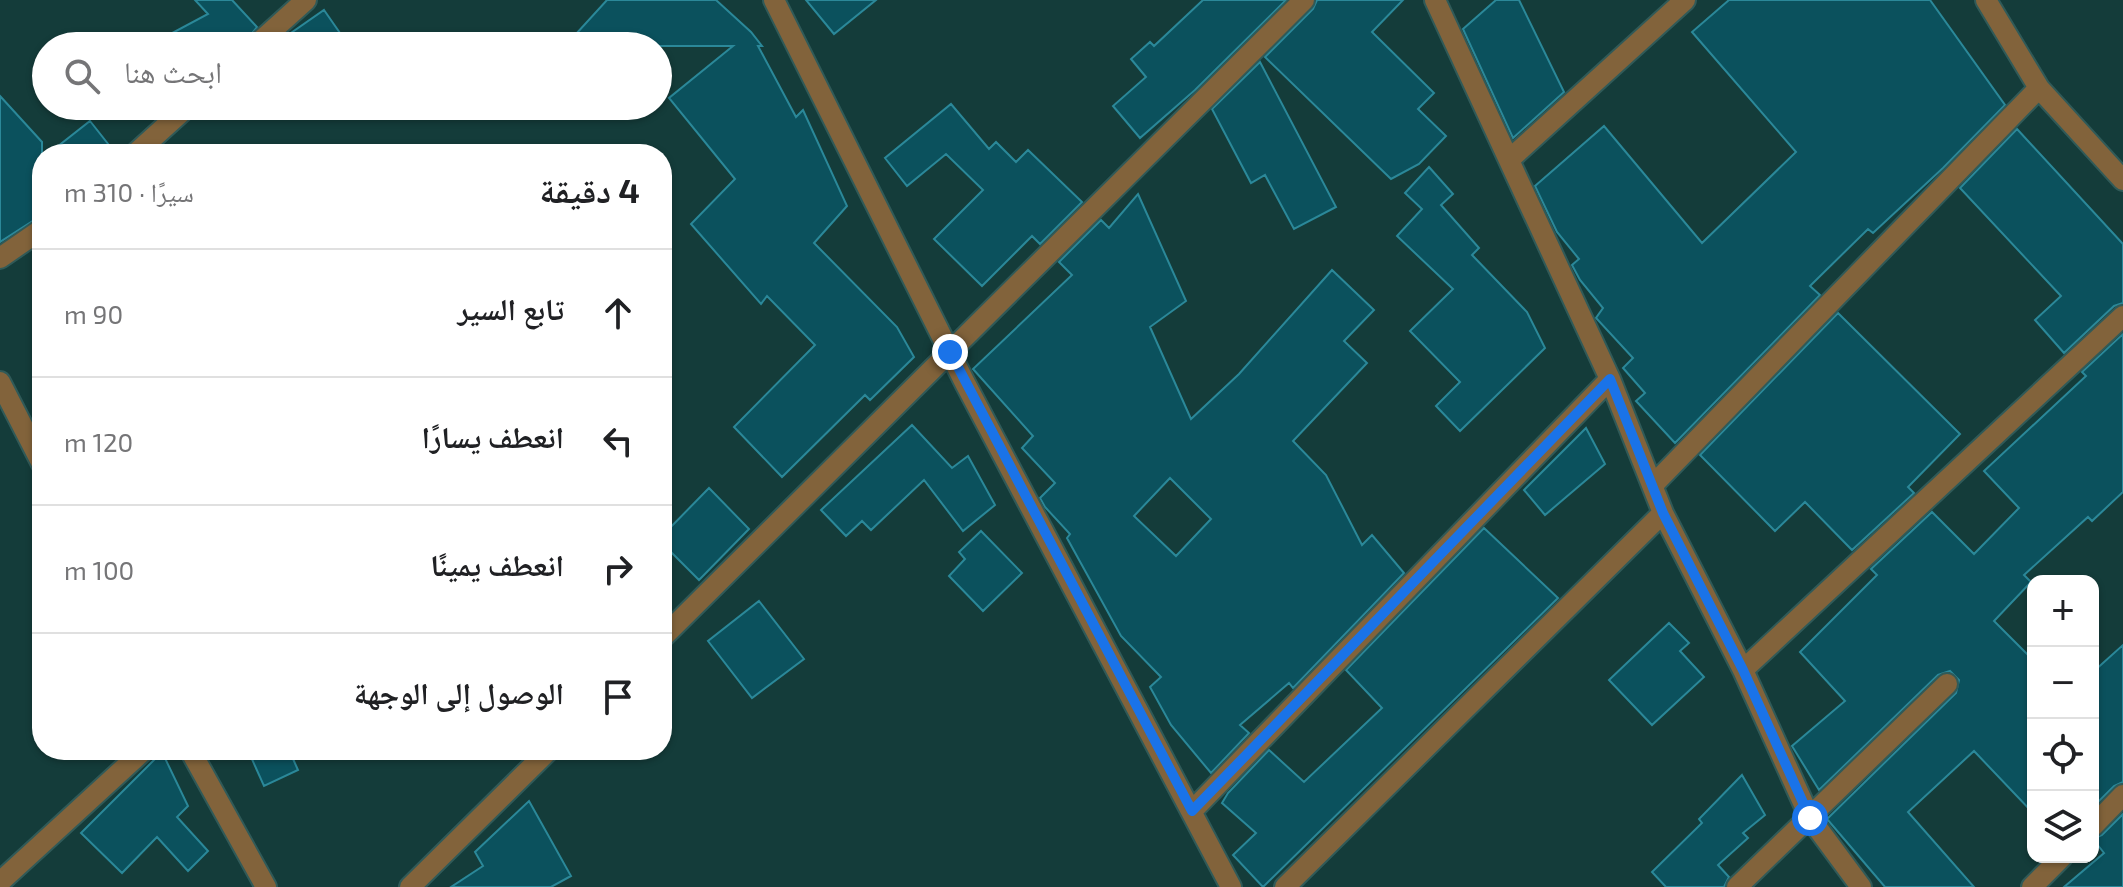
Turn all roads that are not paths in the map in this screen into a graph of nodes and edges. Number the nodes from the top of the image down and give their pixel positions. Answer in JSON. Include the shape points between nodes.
{"nodes":[{"id":1,"x":306,"y":0,"type":"edge"},
{"id":2,"x":774,"y":0,"type":"edge"},
{"id":3,"x":1304,"y":0,"type":"edge"},
{"id":4,"x":1435,"y":0,"type":"edge"},
{"id":5,"x":1685,"y":0,"type":"edge"},
{"id":6,"x":1986,"y":0,"type":"edge"},
{"id":7,"x":271,"y":32,"type":"edge"},
{"id":8,"x":2039,"y":88,"type":"junction"},
{"id":9,"x":173,"y":120,"type":"edge"},
{"id":10,"x":146,"y":144,"type":"edge"},
{"id":11,"x":1510,"y":159,"type":"junction"},
{"id":12,"x":2123,"y":180,"type":"edge"},
{"id":13,"x":32,"y":236,"type":"edge"},
{"id":14,"x":0,"y":258,"type":"edge"},
{"id":15,"x":2123,"y":316,"type":"edge"},
{"id":16,"x":950,"y":352,"type":"junction"},
{"id":17,"x":1610,"y":379,"type":"junction"},
{"id":18,"x":0,"y":382,"type":"edge"},
{"id":19,"x":32,"y":444,"type":"edge"},
{"id":20,"x":1653,"y":485,"type":"junction"},
{"id":21,"x":1663,"y":513,"type":"junction"},
{"id":22,"x":672,"y":628,"type":"edge"},
{"id":23,"x":1743,"y":670,"type":"junction"},
{"id":24,"x":1947,"y":684,"type":"dead end"},
{"id":25,"x":133,"y":760,"type":"edge"},
{"id":26,"x":196,"y":760,"type":"edge"},
{"id":27,"x":539,"y":760,"type":"edge"},
{"id":28,"x":2123,"y":795,"type":"edge"},
{"id":29,"x":1192,"y":811,"type":"junction"},
{"id":30,"x":1810,"y":818,"type":"junction"},
{"id":31,"x":2099,"y":820,"type":"edge"},
{"id":32,"x":2056,"y":863,"type":"edge"},
{"id":33,"x":0,"y":882,"type":"edge"},
{"id":34,"x":266,"y":887,"type":"edge"},
{"id":35,"x":410,"y":887,"type":"edge"},
{"id":36,"x":1231,"y":887,"type":"edge"},
{"id":37,"x":1285,"y":887,"type":"edge"},
{"id":38,"x":1737,"y":887,"type":"edge"},
{"id":39,"x":1861,"y":887,"type":"edge"},
{"id":40,"x":2032,"y":887,"type":"edge"}],
"edges":[{"from":1,"to":7,"type":"street"},
{"from":2,"to":16,"type":"street"},
{"from":3,"to":16,"type":"street"},
{"from":4,"to":11,"type":"street"},
{"from":5,"to":11,"type":"street"},
{"from":6,"to":8,"type":"street"},
{"from":8,"to":12,"type":"street"},
{"from":8,"to":20,"type":"street"},
{"from":9,"to":10,"type":"street"},
{"from":11,"to":17,"type":"street"},
{"from":13,"to":14,"type":"street"},
{"from":15,"to":23,"type":"street"},
{"from":16,"to":22,"type":"street"},
{"from":16,"to":29,"type":"street"},
{"from":17,"to":20,"type":"street"},
{"from":17,"to":29,"type":"street"},
{"from":18,"to":19,"type":"street"},
{"from":20,"to":21,"type":"street"},
{"from":21,"to":23,"type":"street"},
{"from":21,"to":37,"type":"street"},
{"from":23,"to":30,"type":"street"},
{"from":24,"to":30,"type":"street"},
{"from":25,"to":33,"type":"street"},
{"from":26,"to":34,"type":"street"},
{"from":27,"to":35,"type":"street"},
{"from":28,"to":31,"type":"street"},
{"from":29,"to":36,"type":"street"},
{"from":30,"to":38,"type":"street"},
{"from":30,"to":39,"type":"street"},
{"from":32,"to":40,"type":"street"}]}
